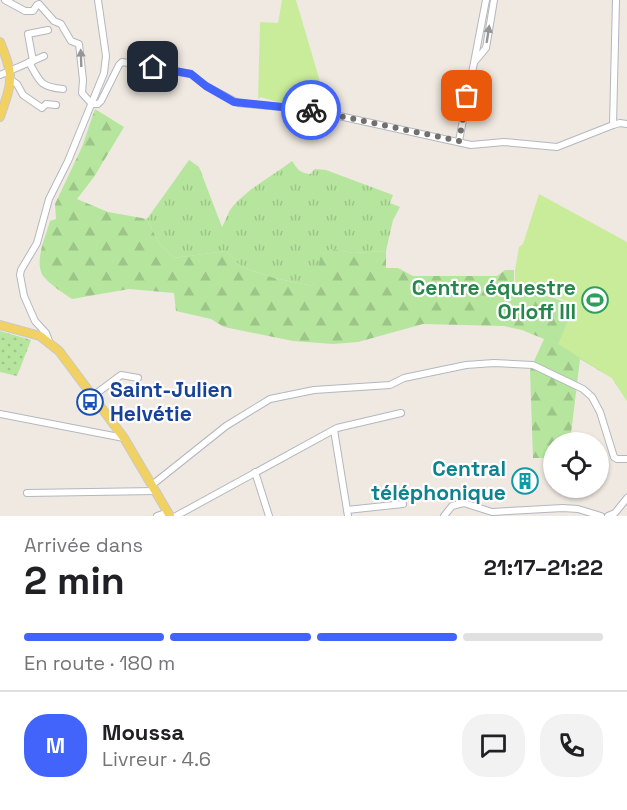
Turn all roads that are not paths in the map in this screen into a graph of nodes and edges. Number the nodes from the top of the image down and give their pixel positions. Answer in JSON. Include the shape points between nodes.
{"nodes":[{"id":1,"x":5,"y":0,"type":"edge"},
{"id":2,"x":98,"y":0,"type":"edge"},
{"id":3,"x":486,"y":0,"type":"edge"},
{"id":4,"x":494,"y":0,"type":"edge"},
{"id":5,"x":616,"y":0,"type":"edge"},
{"id":6,"x":48,"y":30,"type":"dead end"},
{"id":7,"x":0,"y":42,"type":"edge"},
{"id":8,"x":44,"y":56,"type":"dead end"},
{"id":9,"x":31,"y":61,"type":"junction"},
{"id":10,"x":474,"y":63,"type":"junction"},
{"id":11,"x":0,"y":75,"type":"edge"},
{"id":12,"x":11,"y":76,"type":"junction"},
{"id":13,"x":63,"y":89,"type":"dead end"},
{"id":14,"x":92,"y":104,"type":"junction"},
{"id":15,"x":56,"y":105,"type":"dead end"},
{"id":16,"x":0,"y":117,"type":"edge"},
{"id":17,"x":613,"y":124,"type":"junction"},
{"id":18,"x":627,"y":124,"type":"edge"},
{"id":19,"x":459,"y":141,"type":"junction"},
{"id":20,"x":0,"y":325,"type":"edge"},
{"id":21,"x":49,"y":342,"type":"junction"},
{"id":22,"x":138,"y":378,"type":"dead end"},
{"id":23,"x":93,"y":396,"type":"junction"},
{"id":24,"x":401,"y":413,"type":"dead end"},
{"id":25,"x":0,"y":414,"type":"edge"},
{"id":26,"x":334,"y":430,"type":"junction"},
{"id":27,"x":124,"y":438,"type":"junction"},
{"id":28,"x":627,"y":459,"type":"edge"},
{"id":29,"x":255,"y":472,"type":"junction"},
{"id":30,"x":154,"y":488,"type":"junction"},
{"id":31,"x":27,"y":493,"type":"dead end"},
{"id":32,"x":627,"y":498,"type":"edge"},
{"id":33,"x":403,"y":504,"type":"dead end"},
{"id":34,"x":347,"y":513,"type":"edge"},
{"id":35,"x":172,"y":515,"type":"edge"},
{"id":36,"x":157,"y":516,"type":"edge"},
{"id":37,"x":269,"y":516,"type":"edge"},
{"id":38,"x":444,"y":516,"type":"edge"},
{"id":39,"x":601,"y":516,"type":"edge"},
{"id":40,"x":608,"y":516,"type":"edge"}],
"edges":[{"from":14,"to":1,"type":"street","one_way":true,"via":[[82,93],[80,46],[39,4],[25,11]]},
{"from":2,"to":14,"type":"street","via":[[106,62]]},
{"from":3,"to":10,"type":"street"},
{"from":10,"to":4,"type":"street","one_way":true,"via":[[486,48]]},
{"from":5,"to":17,"type":"street"},
{"from":6,"to":9,"type":"street","via":[[28,34]]},
{"from":7,"to":12,"type":"main road"},
{"from":8,"to":9,"type":"street"},
{"from":9,"to":12,"type":"street"},
{"from":9,"to":13,"type":"street","via":[[45,86]]},
{"from":10,"to":19,"type":"street"},
{"from":11,"to":12,"type":"street"},
{"from":12,"to":15,"type":"street","via":[[23,95],[42,108],[46,104]]},
{"from":12,"to":16,"type":"main road"},
{"from":14,"to":19,"type":"street","via":[[101,101],[122,62],[191,74],[238,103],[312,111]]},
{"from":14,"to":21,"type":"street","via":[[49,199],[37,243],[21,270],[24,296]]},
{"from":17,"to":18,"type":"street"},
{"from":17,"to":19,"type":"street","via":[[557,147],[504,142],[471,145]]},
{"from":20,"to":21,"type":"main road"},
{"from":21,"to":23,"type":"main road"},
{"from":22,"to":23,"type":"street","via":[[121,375]]},
{"from":23,"to":27,"type":"main road"},
{"from":24,"to":26,"type":"street"},
{"from":25,"to":27,"type":"street"},
{"from":26,"to":29,"type":"street"},
{"from":26,"to":34,"type":"street"},
{"from":27,"to":30,"type":"main road"},
{"from":28,"to":30,"type":"street","via":[[614,457],[600,412],[584,390],[533,365],[476,364],[404,378],[390,385],[314,390],[270,399],[226,426]]},
{"from":29,"to":35,"type":"street"},
{"from":29,"to":37,"type":"street"},
{"from":30,"to":31,"type":"street"},
{"from":30,"to":35,"type":"main road"},
{"from":32,"to":40,"type":"street"},
{"from":33,"to":34,"type":"street"},
{"from":35,"to":36,"type":"street"},
{"from":38,"to":39,"type":"street","via":[[452,506],[464,503],[492,512],[563,508]]}]}
